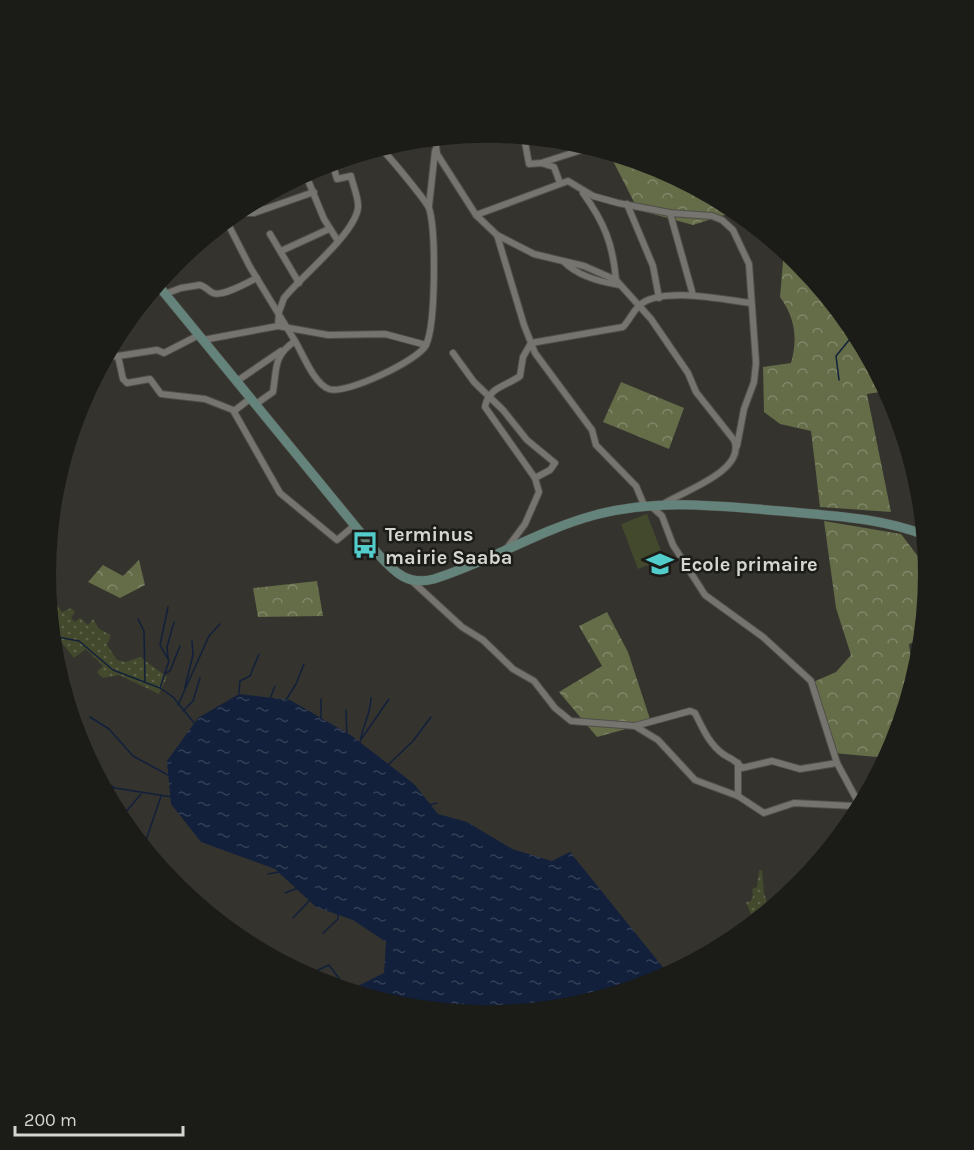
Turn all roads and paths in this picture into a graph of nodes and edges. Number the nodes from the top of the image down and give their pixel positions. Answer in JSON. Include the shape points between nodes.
{"nodes":[{"id":1,"x":525,"y":145,"type":"edge"},
{"id":2,"x":435,"y":148,"type":"joint"},
{"id":3,"x":573,"y":153,"type":"edge"},
{"id":4,"x":386,"y":156,"type":"edge"},
{"id":5,"x":540,"y":163,"type":"junction"},
{"id":6,"x":335,"y":171,"type":"edge"},
{"id":7,"x":309,"y":182,"type":"edge"},
{"id":8,"x":560,"y":183,"type":"junction"},
{"id":9,"x":581,"y":190,"type":"junction"},
{"id":10,"x":314,"y":192,"type":"junction"},
{"id":11,"x":627,"y":204,"type":"junction"},
{"id":12,"x":429,"y":207,"type":"junction"},
{"id":13,"x":252,"y":213,"type":"edge"},
{"id":14,"x":670,"y":213,"type":"junction"},
{"id":15,"x":476,"y":215,"type":"junction"},
{"id":16,"x":230,"y":228,"type":"edge"},
{"id":17,"x":329,"y":229,"type":"junction"},
{"id":18,"x":270,"y":234,"type":"dead end"},
{"id":19,"x":497,"y":235,"type":"junction"},
{"id":20,"x":338,"y":241,"type":"junction"},
{"id":21,"x":281,"y":251,"type":"junction"},
{"id":22,"x":256,"y":278,"type":"junction"},
{"id":23,"x":618,"y":282,"type":"junction"},
{"id":24,"x":299,"y":283,"type":"junction"},
{"id":25,"x":162,"y":291,"type":"edge"},
{"id":26,"x":165,"y":294,"type":"junction"},
{"id":27,"x":693,"y":294,"type":"junction"},
{"id":28,"x":659,"y":298,"type":"junction"},
{"id":29,"x":751,"y":303,"type":"junction"},
{"id":30,"x":639,"y":305,"type":"junction"},
{"id":31,"x":279,"y":312,"type":"junction"},
{"id":32,"x":278,"y":326,"type":"junction"},
{"id":33,"x":287,"y":327,"type":"junction"},
{"id":34,"x":201,"y":338,"type":"junction"},
{"id":35,"x":295,"y":341,"type":"junction"},
{"id":36,"x":531,"y":343,"type":"junction"},
{"id":37,"x":426,"y":345,"type":"junction"},
{"id":38,"x":282,"y":351,"type":"junction"},
{"id":39,"x":453,"y":353,"type":"dead end"},
{"id":40,"x":115,"y":356,"type":"edge"},
{"id":41,"x":118,"y":356,"type":"junction"},
{"id":42,"x":237,"y":381,"type":"junction"},
{"id":43,"x":487,"y":396,"type":"junction"},
{"id":44,"x":254,"y":401,"type":"junction"},
{"id":45,"x":234,"y":411,"type":"junction"},
{"id":46,"x":736,"y":447,"type":"junction"},
{"id":47,"x":535,"y":478,"type":"junction"},
{"id":48,"x":665,"y":503,"type":"junction"},
{"id":49,"x":646,"y":505,"type":"junction"},
{"id":50,"x":355,"y":525,"type":"junction"},
{"id":51,"x":916,"y":532,"type":"edge"},
{"id":52,"x":504,"y":551,"type":"junction"},
{"id":53,"x":412,"y":581,"type":"junction"},
{"id":54,"x":635,"y":726,"type":"junction"},
{"id":55,"x":837,"y":763,"type":"junction"},
{"id":56,"x":739,"y":768,"type":"junction"},
{"id":57,"x":737,"y":786,"type":"junction"},
{"id":58,"x":730,"y":792,"type":"junction"},
{"id":59,"x":738,"y":796,"type":"junction"},
{"id":60,"x":856,"y":799,"type":"edge"},
{"id":61,"x":852,"y":806,"type":"edge"}],
"edges":[{"from":1,"to":5,"type":"street","via":[[528,163]]},
{"from":2,"to":12,"type":"street"},
{"from":2,"to":15,"type":"street"},
{"from":3,"to":5,"type":"street"},
{"from":4,"to":12,"type":"street"},
{"from":5,"to":8,"type":"street","via":[[554,167]]},
{"from":6,"to":20,"type":"street","via":[[337,179],[351,176],[358,206],[351,228]]},
{"from":7,"to":10,"type":"street"},
{"from":8,"to":9,"type":"street","via":[[572,181]]},
{"from":8,"to":15,"type":"street"},
{"from":9,"to":11,"type":"street"},
{"from":9,"to":23,"type":"street","via":[[603,221]]},
{"from":10,"to":13,"type":"street"},
{"from":10,"to":17,"type":"street"},
{"from":11,"to":14,"type":"street"},
{"from":11,"to":28,"type":"street","via":[[653,266]]},
{"from":12,"to":37,"type":"street","via":[[433,287]]},
{"from":14,"to":27,"type":"street"},
{"from":14,"to":29,"type":"street","via":[[712,216],[733,230],[749,264]]},
{"from":15,"to":19,"type":"street"},
{"from":16,"to":22,"type":"street"},
{"from":17,"to":20,"type":"street"},
{"from":17,"to":21,"type":"street"},
{"from":18,"to":21,"type":"street"},
{"from":19,"to":23,"type":"street","via":[[534,254],[592,269]]},
{"from":19,"to":36,"type":"street"},
{"from":20,"to":24,"type":"street"},
{"from":21,"to":24,"type":"street"},
{"from":22,"to":26,"type":"street","via":[[219,293],[200,285]]},
{"from":22,"to":31,"type":"street"},
{"from":23,"to":30,"type":"street"},
{"from":24,"to":31,"type":"street","via":[[284,298]]},
{"from":25,"to":26,"type":"street"},
{"from":26,"to":34,"type":"street"},
{"from":27,"to":28,"type":"street"},
{"from":27,"to":29,"type":"street"},
{"from":28,"to":30,"type":"street"},
{"from":29,"to":46,"type":"street","via":[[755,375]]},
{"from":30,"to":36,"type":"street","via":[[623,327]]},
{"from":30,"to":46,"type":"street"},
{"from":31,"to":32,"type":"street"},
{"from":31,"to":33,"type":"street"},
{"from":32,"to":33,"type":"street"},
{"from":32,"to":34,"type":"street"},
{"from":33,"to":35,"type":"street"},
{"from":33,"to":37,"type":"street","via":[[311,334],[385,334]]},
{"from":34,"to":41,"type":"street","via":[[164,353],[157,350]]},
{"from":34,"to":42,"type":"street"},
{"from":35,"to":37,"type":"street","via":[[316,378],[334,390],[359,384],[411,360]]},
{"from":35,"to":38,"type":"street"},
{"from":36,"to":43,"type":"street","via":[[523,357],[520,376]]},
{"from":36,"to":49,"type":"street","via":[[592,430],[596,445],[636,486]]},
{"from":38,"to":42,"type":"street"},
{"from":38,"to":44,"type":"street","via":[[273,392]]},
{"from":39,"to":43,"type":"street"},
{"from":40,"to":41,"type":"street"},
{"from":41,"to":45,"type":"street","via":[[127,383],[150,379],[161,394],[215,402]]},
{"from":42,"to":44,"type":"street"},
{"from":43,"to":47,"type":"street","via":[[486,409]]},
{"from":43,"to":47,"type":"street","via":[[532,445],[554,460],[554,466]]},
{"from":44,"to":45,"type":"street"},
{"from":44,"to":50,"type":"street"},
{"from":45,"to":50,"type":"street","via":[[273,484],[289,503],[337,540]]},
{"from":46,"to":48,"type":"street","via":[[730,462],[715,478]]},
{"from":47,"to":52,"type":"street","via":[[540,492],[525,524]]},
{"from":48,"to":49,"type":"street"},
{"from":48,"to":51,"type":"street","via":[[853,517]]},
{"from":49,"to":52,"type":"street","via":[[593,516]]},
{"from":49,"to":55,"type":"street","via":[[662,516],[673,545],[701,590],[763,637],[811,681]]},
{"from":50,"to":53,"type":"street","via":[[387,563]]},
{"from":52,"to":53,"type":"street","via":[[444,576]]},
{"from":53,"to":54,"type":"street","via":[[513,669],[534,681],[567,718],[575,722]]},
{"from":54,"to":56,"type":"street","via":[[693,712],[701,729]]},
{"from":54,"to":58,"type":"street","via":[[652,735],[695,780]]},
{"from":55,"to":56,"type":"street","via":[[800,769],[772,761]]},
{"from":55,"to":60,"type":"street"},
{"from":56,"to":57,"type":"street"},
{"from":57,"to":58,"type":"street"},
{"from":57,"to":59,"type":"street"},
{"from":58,"to":59,"type":"street"},
{"from":59,"to":61,"type":"street","via":[[764,813],[794,803]]}]}
